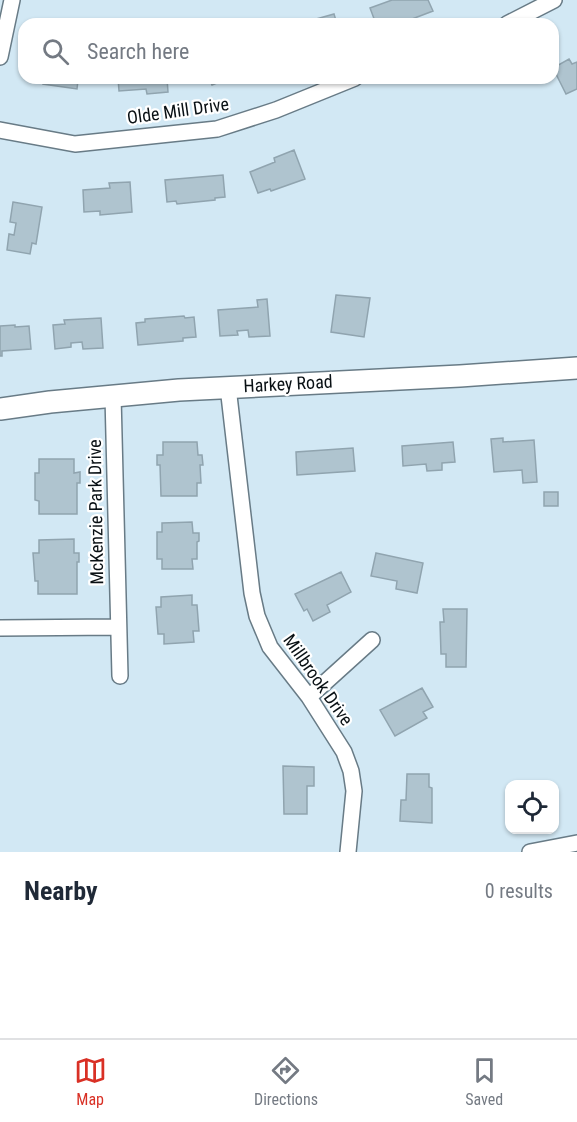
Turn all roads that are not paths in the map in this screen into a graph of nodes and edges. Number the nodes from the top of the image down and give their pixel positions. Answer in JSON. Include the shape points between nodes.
{"nodes":[{"id":1,"x":12,"y":0,"type":"edge"},
{"id":2,"x":554,"y":0,"type":"edge"},
{"id":3,"x":519,"y":18,"type":"edge"},
{"id":4,"x":0,"y":57,"type":"edge"},
{"id":5,"x":340,"y":84,"type":"edge"},
{"id":6,"x":0,"y":130,"type":"edge"},
{"id":7,"x":577,"y":368,"type":"edge"},
{"id":8,"x":228,"y":387,"type":"junction"},
{"id":9,"x":113,"y":396,"type":"junction"},
{"id":10,"x":0,"y":408,"type":"edge"},
{"id":11,"x":117,"y":627,"type":"junction"},
{"id":12,"x":0,"y":628,"type":"edge"},
{"id":13,"x":372,"y":640,"type":"dead end"},
{"id":14,"x":120,"y":676,"type":"dead end"},
{"id":15,"x":309,"y":697,"type":"junction"},
{"id":16,"x":577,"y":843,"type":"edge"},
{"id":17,"x":348,"y":852,"type":"edge"},
{"id":18,"x":530,"y":852,"type":"edge"}],
"edges":[{"from":1,"to":4,"type":"street"},
{"from":2,"to":3,"type":"street"},
{"from":5,"to":6,"type":"street","name":"Olde Mill Drive","via":[[217,129],[75,144]]},
{"from":7,"to":8,"type":"street","name":"Harkey Road"},
{"from":8,"to":9,"type":"street","name":"Harkey Road"},
{"from":8,"to":15,"type":"street","name":"Millbrook Drive","via":[[257,616],[270,647]]},
{"from":9,"to":10,"type":"street","name":"Harkey Road"},
{"from":9,"to":11,"type":"street","name":"McKenzie Park Drive"},
{"from":11,"to":12,"type":"street"},
{"from":11,"to":14,"type":"street","name":"McKenzie Park Drive"},
{"from":13,"to":15,"type":"street"},
{"from":15,"to":17,"type":"street","name":"Millbrook Drive","via":[[344,752],[351,771],[354,803]]},
{"from":16,"to":18,"type":"street"}]}
